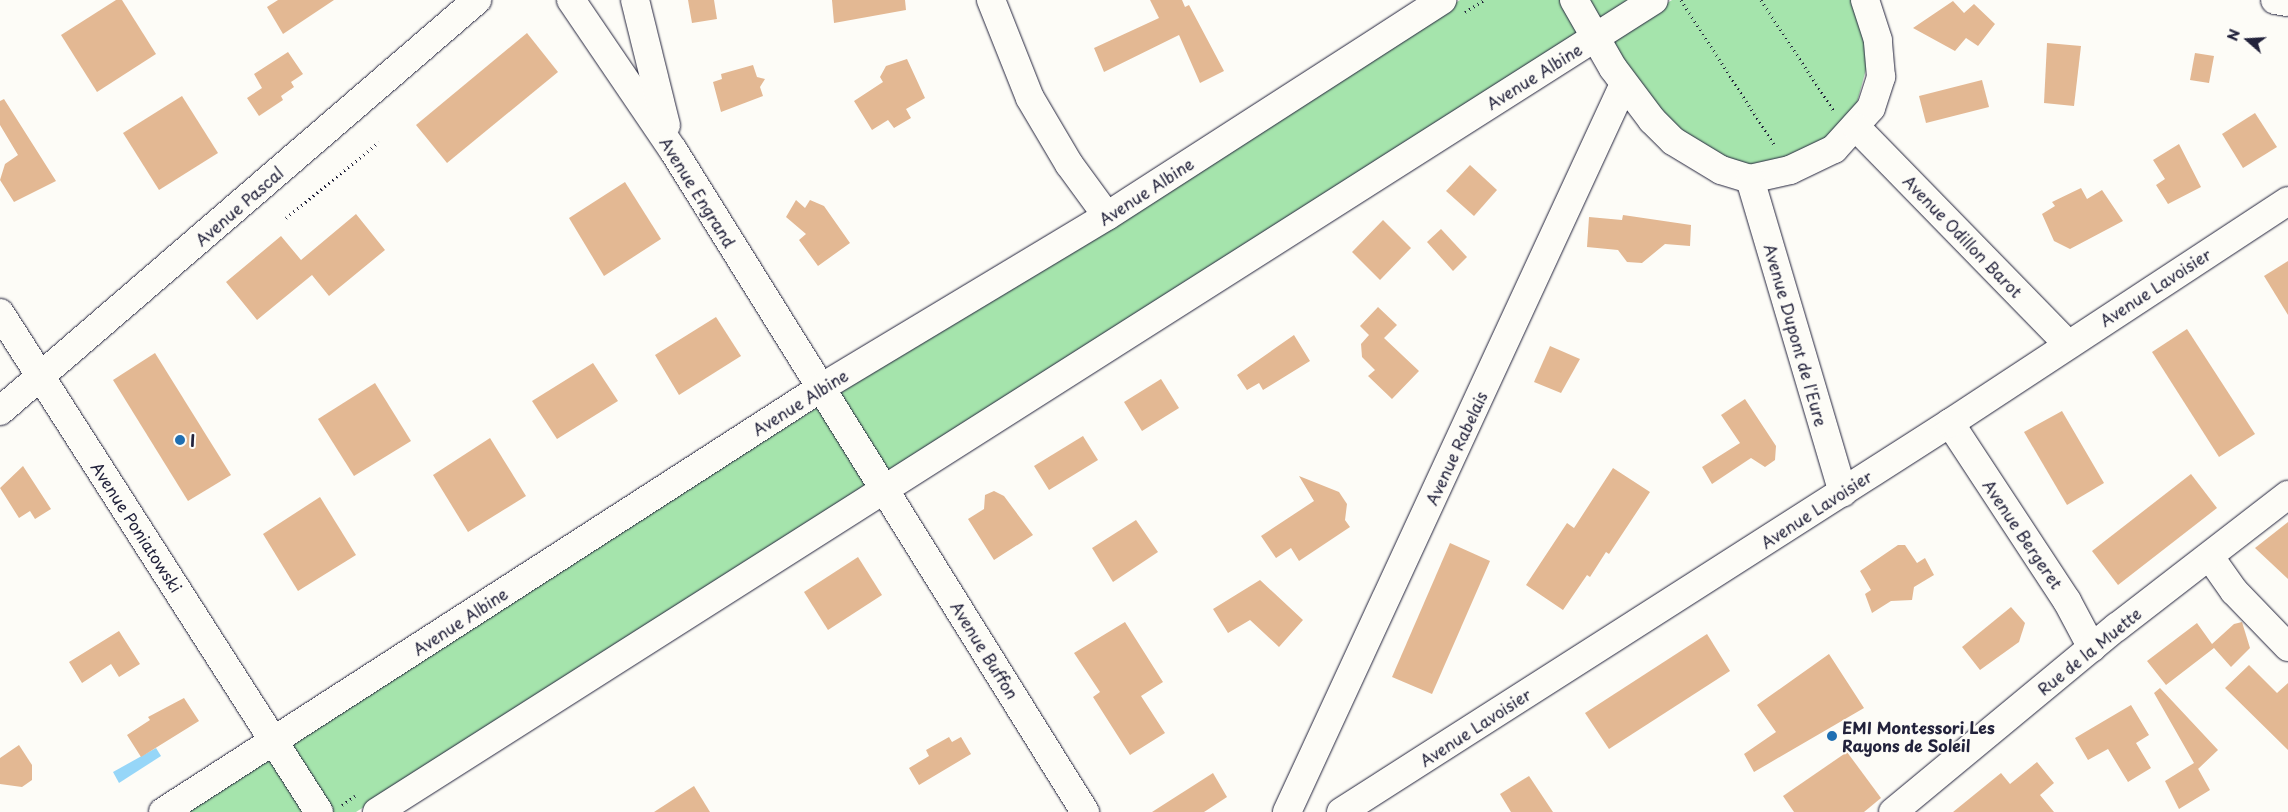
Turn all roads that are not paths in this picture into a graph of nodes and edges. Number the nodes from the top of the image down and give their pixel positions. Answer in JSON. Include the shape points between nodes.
{"nodes":[{"id":1,"x":477,"y":0,"type":"edge"},
{"id":2,"x":571,"y":0,"type":"edge"},
{"id":3,"x":635,"y":0,"type":"edge"},
{"id":4,"x":991,"y":0,"type":"edge"},
{"id":5,"x":1442,"y":0,"type":"edge"},
{"id":6,"x":1574,"y":0,"type":"edge"},
{"id":7,"x":1654,"y":0,"type":"edge"},
{"id":8,"x":1865,"y":0,"type":"edge"},
{"id":9,"x":2275,"y":0,"type":"edge"},
{"id":10,"x":2288,"y":2,"type":"edge"},
{"id":11,"x":1596,"y":37,"type":"junction"},
{"id":12,"x":1624,"y":84,"type":"junction"},
{"id":13,"x":1853,"y":131,"type":"junction"},
{"id":14,"x":673,"y":150,"type":"junction"},
{"id":15,"x":1750,"y":179,"type":"junction"},
{"id":16,"x":2288,"y":200,"type":"edge"},
{"id":17,"x":1107,"y":216,"type":"junction"},
{"id":18,"x":0,"y":312,"type":"edge"},
{"id":19,"x":2068,"y":344,"type":"junction"},
{"id":20,"x":41,"y":378,"type":"junction"},
{"id":21,"x":819,"y":389,"type":"junction"},
{"id":22,"x":0,"y":411,"type":"edge"},
{"id":23,"x":1950,"y":423,"type":"junction"},
{"id":24,"x":886,"y":488,"type":"junction"},
{"id":25,"x":1843,"y":492,"type":"junction"},
{"id":26,"x":2288,"y":495,"type":"edge"},
{"id":27,"x":2210,"y":557,"type":"junction"},
{"id":28,"x":2288,"y":647,"type":"edge"},
{"id":29,"x":2092,"y":648,"type":"junction"},
{"id":30,"x":274,"y":741,"type":"junction"},
{"id":31,"x":163,"y":812,"type":"edge"},
{"id":32,"x":319,"y":812,"type":"edge"},
{"id":33,"x":377,"y":812,"type":"edge"},
{"id":34,"x":1085,"y":812,"type":"edge"},
{"id":35,"x":1287,"y":812,"type":"edge"},
{"id":36,"x":1341,"y":812,"type":"edge"},
{"id":37,"x":1893,"y":812,"type":"edge"}],
"edges":[{"from":1,"to":20,"type":"street","name":"Avenue Pascal"},
{"from":2,"to":14,"type":"street","name":"Avenue Engrand"},
{"from":3,"to":14,"type":"street","via":[[646,59]]},
{"from":4,"to":17,"type":"street","via":[[1030,98],[1069,164]]},
{"from":5,"to":17,"type":"street","name":"Avenue Albine"},
{"from":6,"to":11,"type":"street"},
{"from":7,"to":11,"type":"street","name":"Avenue Albine"},
{"from":8,"to":13,"type":"street","via":[[1878,40],[1881,77],[1871,108]]},
{"from":9,"to":10,"type":"street"},
{"from":11,"to":12,"type":"street"},
{"from":11,"to":24,"type":"street","name":"Avenue Albine"},
{"from":12,"to":15,"type":"street","via":[[1673,141],[1720,170]]},
{"from":12,"to":35,"type":"street","name":"Avenue Rabelais"},
{"from":13,"to":15,"type":"street","via":[[1834,149],[1790,170]]},
{"from":13,"to":19,"type":"street","name":"Avenue Odillon Barot"},
{"from":14,"to":21,"type":"street","name":"Avenue Engrand"},
{"from":15,"to":25,"type":"street","name":"Avenue Dupont de l'Eure"},
{"from":16,"to":19,"type":"street","name":"Avenue Lavoisier"},
{"from":17,"to":21,"type":"street","name":"Avenue Albine"},
{"from":18,"to":20,"type":"street","name":"Avenue Poniatowski"},
{"from":19,"to":23,"type":"street","name":"Avenue Lavoisier"},
{"from":20,"to":22,"type":"street","name":"Avenue Pascal"},
{"from":20,"to":30,"type":"street","name":"Avenue Poniatowski"},
{"from":21,"to":24,"type":"street","name":"Avenue Engrand"},
{"from":21,"to":30,"type":"street","name":"Avenue Albine"},
{"from":23,"to":25,"type":"street","name":"Avenue Lavoisier"},
{"from":23,"to":29,"type":"street","name":"Avenue Bergeret","via":[[2067,600]]},
{"from":24,"to":33,"type":"street","name":"Avenue Albine"},
{"from":24,"to":34,"type":"street","name":"Avenue Buffon"},
{"from":25,"to":36,"type":"street","name":"Avenue Lavoisier"},
{"from":26,"to":27,"type":"street","name":"Rue de la Muette"},
{"from":27,"to":28,"type":"street","via":[[2234,591]]},
{"from":27,"to":29,"type":"street","name":"Rue de la Muette"},
{"from":29,"to":37,"type":"street","name":"Rue de la Muette"},
{"from":30,"to":31,"type":"street","name":"Avenue Albine"},
{"from":30,"to":32,"type":"street","name":"Avenue Poniatowski"}]}
